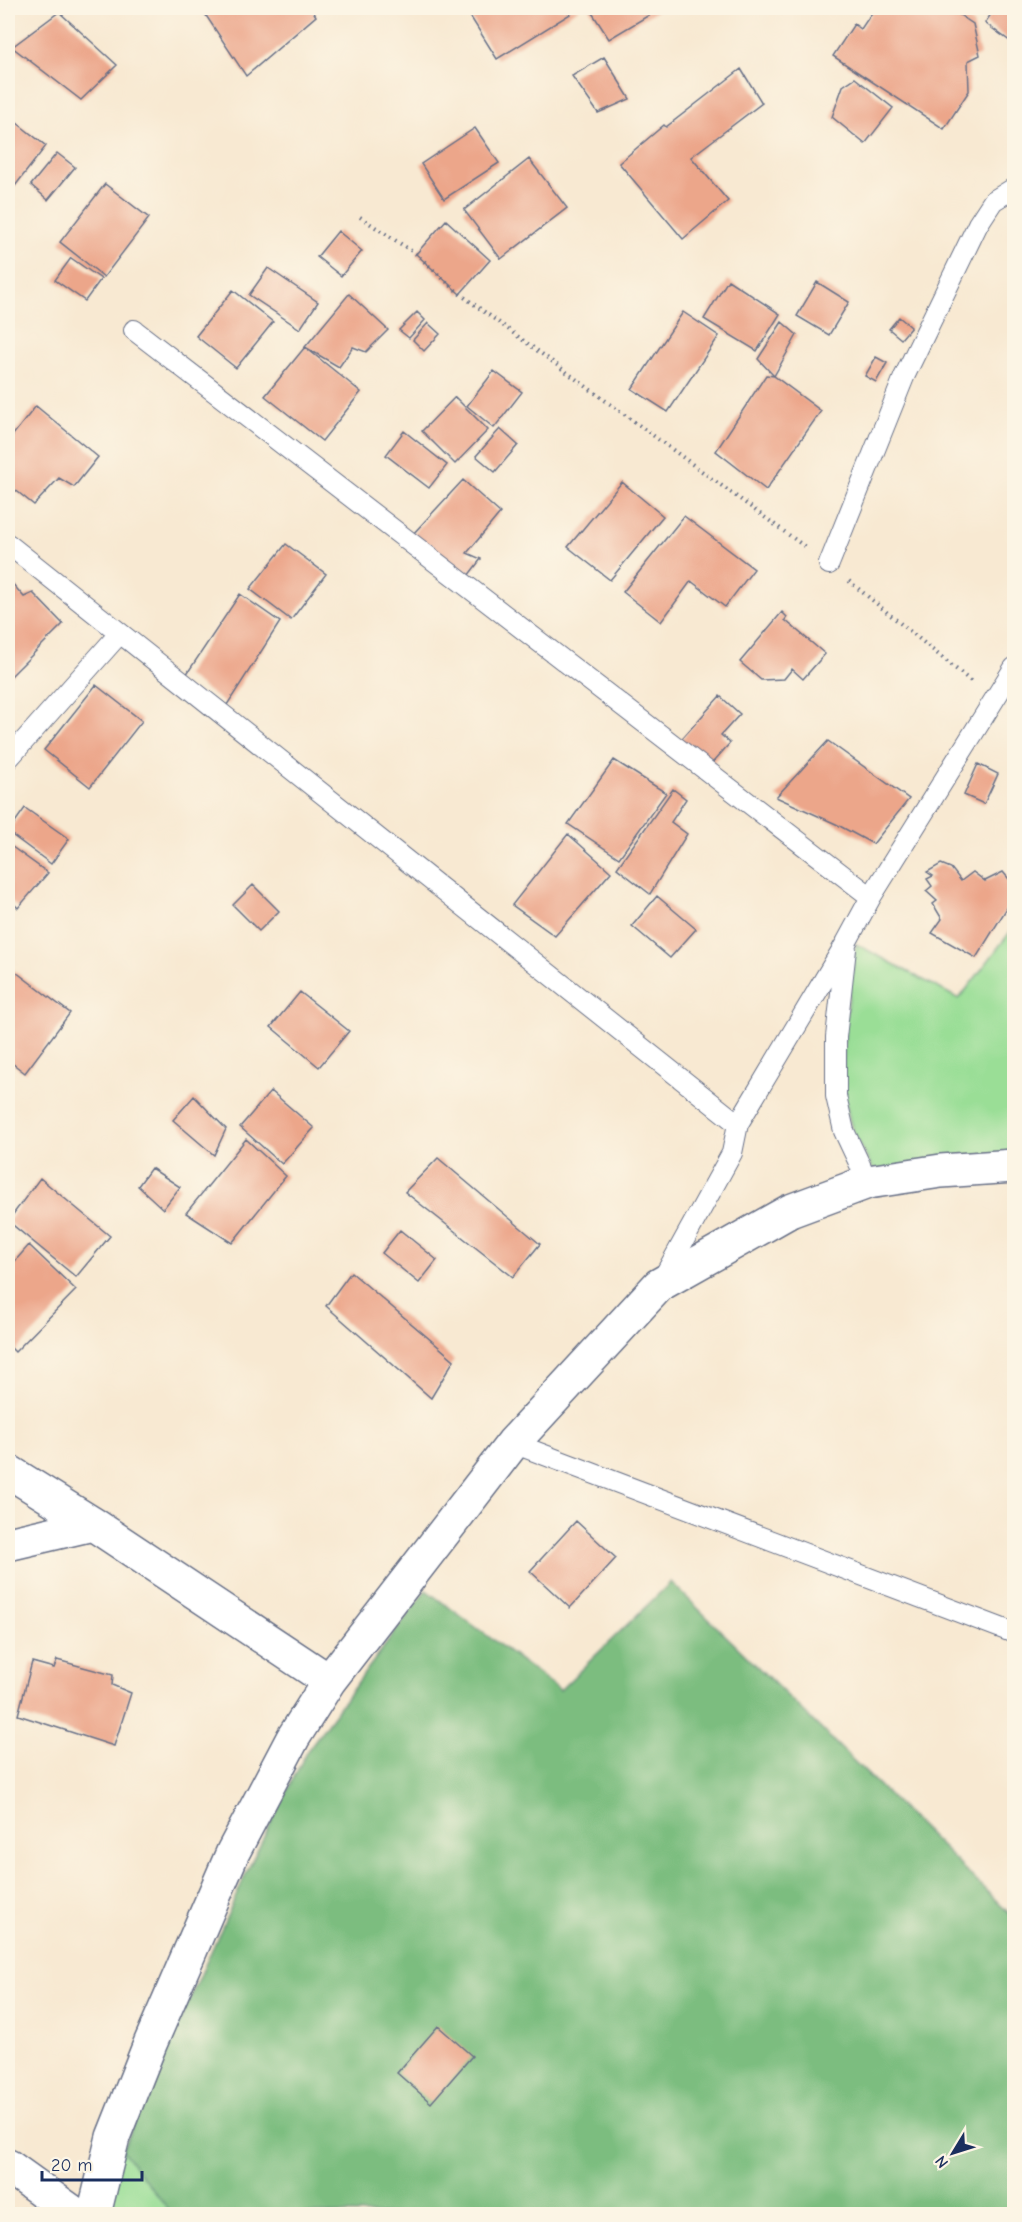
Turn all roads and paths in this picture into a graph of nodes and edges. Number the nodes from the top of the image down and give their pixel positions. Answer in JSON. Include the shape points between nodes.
{"nodes":[{"id":1,"x":1014,"y":188,"type":"edge"},
{"id":2,"x":360,"y":217,"type":"dead end"},
{"id":3,"x":134,"y":330,"type":"dead end"},
{"id":4,"x":8,"y":544,"type":"edge"},
{"id":5,"x":829,"y":564,"type":"junction"},
{"id":6,"x":120,"y":633,"type":"junction"},
{"id":7,"x":1014,"y":668,"type":"edge"},
{"id":8,"x":994,"y":701,"type":"junction"},
{"id":9,"x":8,"y":759,"type":"edge"},
{"id":10,"x":871,"y":897,"type":"junction"},
{"id":11,"x":846,"y":943,"type":"junction"},
{"id":12,"x":738,"y":1124,"type":"junction"},
{"id":13,"x":1014,"y":1166,"type":"edge"},
{"id":14,"x":868,"y":1182,"type":"junction"},
{"id":15,"x":659,"y":1285,"type":"junction"},
{"id":16,"x":513,"y":1443,"type":"junction"},
{"id":17,"x":8,"y":1471,"type":"edge"},
{"id":18,"x":93,"y":1524,"type":"junction"},
{"id":19,"x":8,"y":1544,"type":"edge"},
{"id":20,"x":1014,"y":1633,"type":"edge"},
{"id":21,"x":329,"y":1681,"type":"junction"},
{"id":22,"x":8,"y":2166,"type":"edge"},
{"id":23,"x":75,"y":2214,"type":"edge"},
{"id":24,"x":94,"y":2214,"type":"edge"}],
"edges":[{"from":1,"to":5,"type":"lane","via":[[993,201],[978,224],[904,376]]},
{"from":2,"to":5,"type":"path","via":[[416,254],[460,294]]},
{"from":3,"to":10,"type":"lane"},
{"from":4,"to":6,"type":"lane"},
{"from":5,"to":8,"type":"path"},
{"from":6,"to":9,"type":"lane"},
{"from":6,"to":12,"type":"lane"},
{"from":7,"to":8,"type":"lane"},
{"from":8,"to":10,"type":"lane"},
{"from":10,"to":11,"type":"lane"},
{"from":11,"to":12,"type":"lane"},
{"from":11,"to":14,"type":"lane","via":[[836,1037],[836,1096],[844,1131]]},
{"from":12,"to":15,"type":"lane","via":[[732,1153]]},
{"from":13,"to":14,"type":"street"},
{"from":14,"to":15,"type":"street","via":[[790,1210]]},
{"from":15,"to":16,"type":"street"},
{"from":16,"to":20,"type":"lane"},
{"from":16,"to":21,"type":"street"},
{"from":17,"to":18,"type":"street"},
{"from":18,"to":19,"type":"street"},
{"from":18,"to":21,"type":"street"},
{"from":21,"to":24,"type":"street","via":[[293,1738],[233,1852],[128,2097],[113,2137]]},
{"from":22,"to":23,"type":"street"}]}
